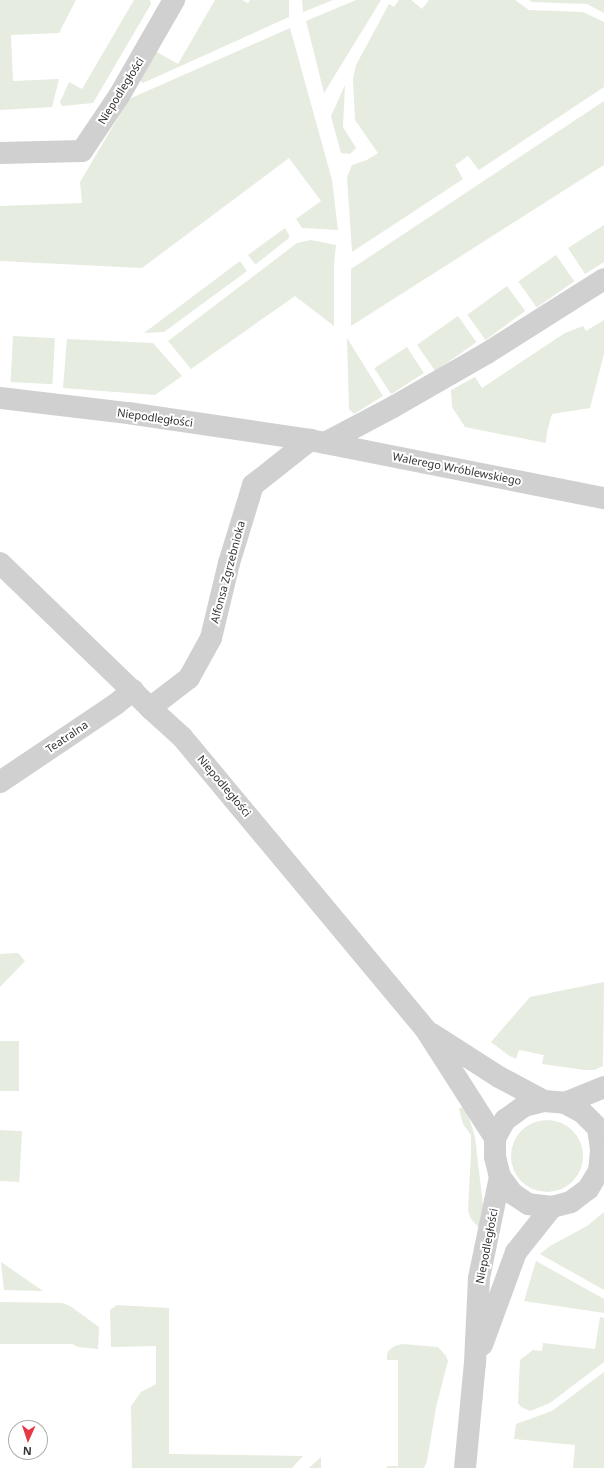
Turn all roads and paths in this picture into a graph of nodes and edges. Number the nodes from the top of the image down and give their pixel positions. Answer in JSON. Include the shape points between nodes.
{"nodes":[{"id":1,"x":174,"y":0,"type":"edge"},
{"id":2,"x":0,"y":153,"type":"edge"},
{"id":3,"x":604,"y":279,"type":"edge"},
{"id":4,"x":0,"y":398,"type":"edge"},
{"id":5,"x":318,"y":441,"type":"junction"},
{"id":6,"x":604,"y":498,"type":"edge"},
{"id":7,"x":0,"y":563,"type":"edge"},
{"id":8,"x":133,"y":690,"type":"junction"},
{"id":9,"x":150,"y":708,"type":"junction"},
{"id":10,"x":0,"y":782,"type":"edge"},
{"id":11,"x":426,"y":1030,"type":"junction"},
{"id":12,"x":604,"y":1087,"type":"edge"},
{"id":13,"x":554,"y":1102,"type":"junction"},
{"id":14,"x":495,"y":1138,"type":"junction"},
{"id":15,"x":603,"y":1148,"type":"edge"},
{"id":16,"x":500,"y":1177,"type":"junction"},
{"id":17,"x":552,"y":1208,"type":"junction"},
{"id":18,"x":475,"y":1363,"type":"junction"},
{"id":19,"x":465,"y":1468,"type":"edge"}],
"edges":[{"from":1,"to":2,"type":"street","name":"Niepodległości","via":[[119,96],[82,151]]},
{"from":3,"to":5,"type":"street","name":"Alfonsa Zgrzebnioka","via":[[488,353]]},
{"from":4,"to":5,"type":"street","name":"Niepodległości","via":[[128,413]]},
{"from":5,"to":6,"type":"street","name":"Walerego Wróblewskiego"},
{"from":5,"to":9,"type":"street","name":"Alfonsa Zgrzebnioka","via":[[253,484],[229,563],[212,638],[189,678]]},
{"from":7,"to":8,"type":"street","name":"Niepodległości"},
{"from":8,"to":9,"type":"street","name":"Niepodległości"},
{"from":8,"to":10,"type":"street","name":"Teatralna"},
{"from":9,"to":11,"type":"street","name":"Niepodległości","via":[[182,737]]},
{"from":11,"to":13,"type":"street","name":"Niepodległości","via":[[499,1077]]},
{"from":11,"to":14,"type":"street","name":"Niepodległości"},
{"from":12,"to":13,"type":"street"},
{"from":13,"to":14,"type":"street","via":[[524,1106],[505,1120]]},
{"from":13,"to":15,"type":"street","via":[[582,1112],[598,1128]]},
{"from":14,"to":16,"type":"street","via":[[495,1157]]},
{"from":15,"to":17,"type":"street","via":[[599,1171],[588,1189],[571,1202]]},
{"from":16,"to":17,"type":"street","via":[[513,1194],[528,1204]]},
{"from":16,"to":18,"type":"street","name":"Niepodległości","via":[[479,1278]]},
{"from":17,"to":18,"type":"street","name":"Niepodległości","via":[[516,1252]]},
{"from":18,"to":19,"type":"street","name":"Niepodległości"}]}
